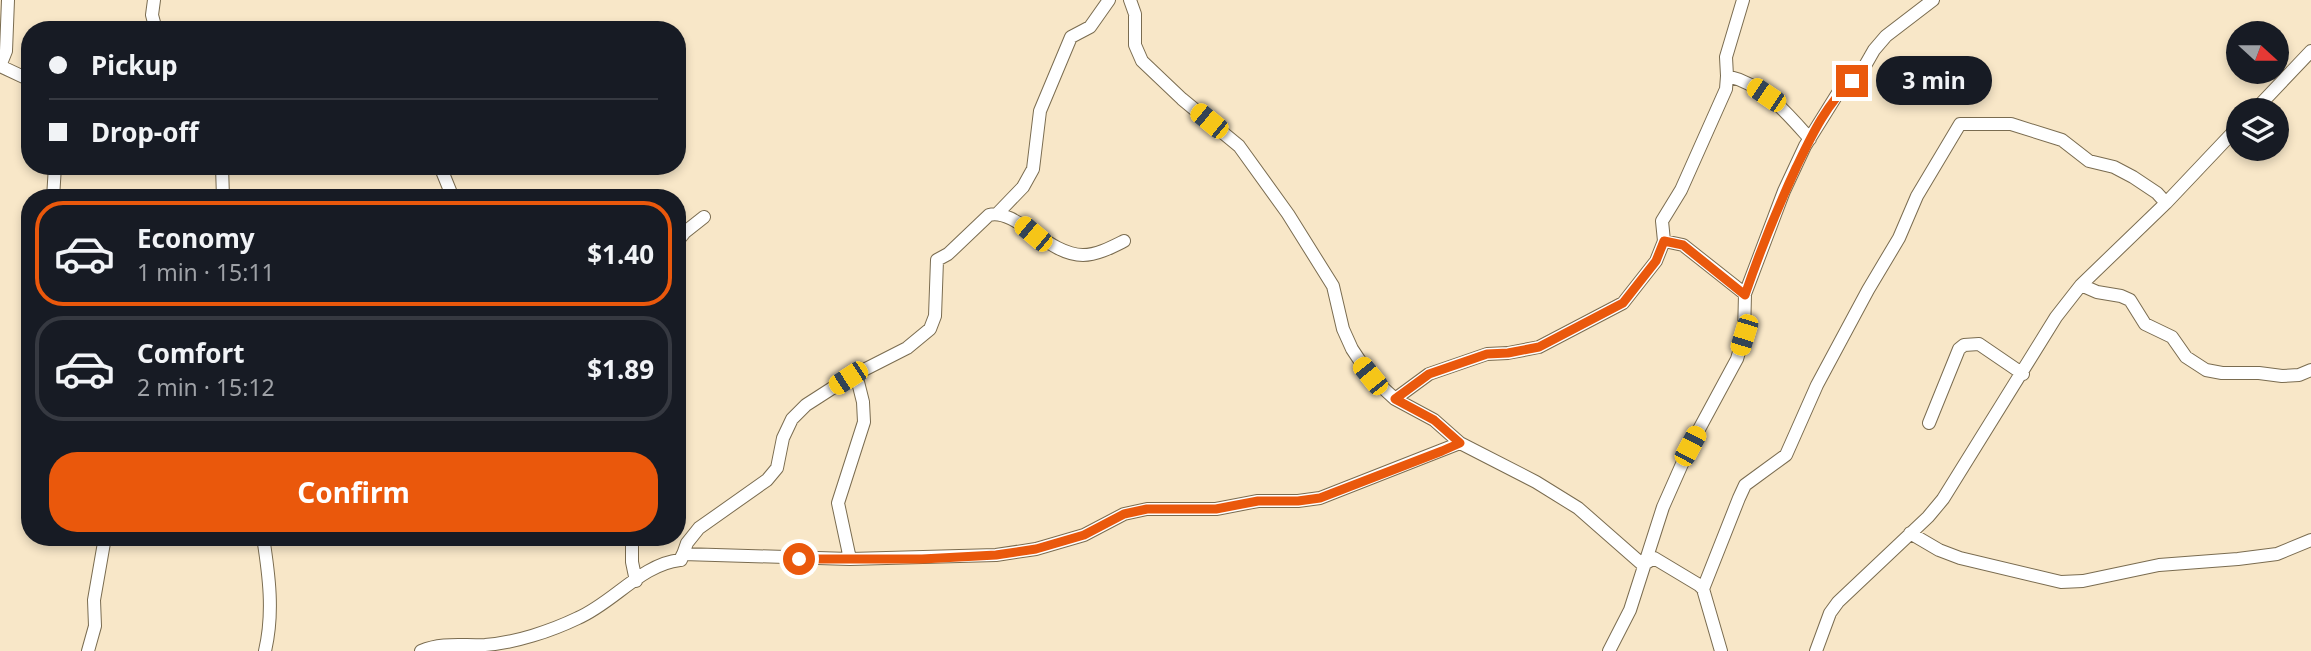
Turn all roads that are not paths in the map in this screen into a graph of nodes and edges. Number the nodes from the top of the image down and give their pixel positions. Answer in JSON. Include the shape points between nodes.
{"nodes":[{"id":1,"x":8,"y":0,"type":"edge"},
{"id":2,"x":154,"y":0,"type":"edge"},
{"id":3,"x":1109,"y":0,"type":"edge"},
{"id":4,"x":1130,"y":0,"type":"edge"},
{"id":5,"x":1743,"y":0,"type":"edge"},
{"id":6,"x":1933,"y":0,"type":"edge"},
{"id":7,"x":154,"y":21,"type":"edge"},
{"id":8,"x":2311,"y":51,"type":"edge"},
{"id":9,"x":0,"y":66,"type":"edge"},
{"id":10,"x":21,"y":76,"type":"edge"},
{"id":11,"x":1727,"y":76,"type":"junction"},
{"id":12,"x":2266,"y":98,"type":"edge"},
{"id":13,"x":1810,"y":139,"type":"junction"},
{"id":14,"x":2226,"y":140,"type":"edge"},
{"id":15,"x":2166,"y":203,"type":"junction"},
{"id":16,"x":997,"y":214,"type":"junction"},
{"id":17,"x":704,"y":217,"type":"dead end"},
{"id":18,"x":686,"y":231,"type":"edge"},
{"id":19,"x":1125,"y":241,"type":"dead end"},
{"id":20,"x":1664,"y":241,"type":"junction"},
{"id":21,"x":2081,"y":285,"type":"junction"},
{"id":22,"x":1745,"y":295,"type":"junction"},
{"id":23,"x":2311,"y":370,"type":"edge"},
{"id":24,"x":856,"y":374,"type":"junction"},
{"id":25,"x":2023,"y":374,"type":"junction"},
{"id":26,"x":1395,"y":399,"type":"junction"},
{"id":27,"x":1929,"y":423,"type":"dead end"},
{"id":28,"x":1460,"y":443,"type":"junction"},
{"id":29,"x":1910,"y":533,"type":"junction"},
{"id":30,"x":2311,"y":540,"type":"edge"},
{"id":31,"x":103,"y":546,"type":"edge"},
{"id":32,"x":264,"y":546,"type":"edge"},
{"id":33,"x":632,"y":546,"type":"edge"},
{"id":34,"x":850,"y":559,"type":"junction"},
{"id":35,"x":680,"y":560,"type":"junction"},
{"id":36,"x":1643,"y":565,"type":"junction"},
{"id":37,"x":636,"y":581,"type":"junction"},
{"id":38,"x":1703,"y":589,"type":"junction"},
{"id":39,"x":88,"y":651,"type":"edge"},
{"id":40,"x":265,"y":651,"type":"edge"},
{"id":41,"x":421,"y":651,"type":"edge"},
{"id":42,"x":1609,"y":651,"type":"edge"},
{"id":43,"x":1718,"y":651,"type":"edge"},
{"id":44,"x":1816,"y":651,"type":"edge"}],
"edges":[{"from":1,"to":9,"type":"street","via":[[6,51]]},
{"from":2,"to":7,"type":"street"},
{"from":3,"to":16,"type":"street","via":[[1090,27],[1071,37],[1040,111],[1033,170]]},
{"from":4,"to":26,"type":"street","via":[[1135,45],[1142,61],[1239,146],[1333,286],[1343,329],[1361,365]]},
{"from":5,"to":11,"type":"street","via":[[1726,57]]},
{"from":6,"to":13,"type":"street","via":[[1885,36],[1862,71],[1838,93]]},
{"from":8,"to":12,"type":"street"},
{"from":9,"to":10,"type":"street"},
{"from":11,"to":13,"type":"street","via":[[1778,103]]},
{"from":11,"to":20,"type":"street","via":[[1726,89],[1681,190],[1662,221]]},
{"from":13,"to":22,"type":"street","via":[[1784,191]]},
{"from":14,"to":15,"type":"street"},
{"from":15,"to":21,"type":"street"},
{"from":15,"to":38,"type":"street","via":[[2133,177],[2089,161],[2062,139],[2011,124],[1960,124],[1917,195],[1899,238],[1817,385],[1786,455],[1745,485]]},
{"from":16,"to":19,"type":"street","via":[[1020,223],[1056,248],[1082,255]]},
{"from":16,"to":24,"type":"street","via":[[989,215],[937,260],[935,316],[930,329],[907,348]]},
{"from":17,"to":18,"type":"street"},
{"from":20,"to":22,"type":"street","via":[[1683,245]]},
{"from":20,"to":26,"type":"street","via":[[1656,261],[1623,303],[1539,347],[1487,354],[1429,374]]},
{"from":21,"to":23,"type":"street","via":[[2130,300],[2145,324],[2172,337],[2186,357],[2206,370],[2282,376]]},
{"from":21,"to":25,"type":"street"},
{"from":22,"to":36,"type":"street","via":[[1744,335],[1737,359],[1690,446]]},
{"from":24,"to":34,"type":"street","via":[[864,422],[838,503]]},
{"from":24,"to":35,"type":"street","via":[[792,419],[778,468],[699,528]]},
{"from":25,"to":27,"type":"street","via":[[1979,344],[1964,345]]},
{"from":25,"to":29,"type":"street","via":[[1943,499]]},
{"from":26,"to":28,"type":"street","via":[[1434,420]]},
{"from":28,"to":34,"type":"street","via":[[1320,498],[1258,501],[1216,509],[1147,509],[1124,514],[1084,535],[996,555]]},
{"from":28,"to":36,"type":"street","via":[[1578,508]]},
{"from":29,"to":30,"type":"street","via":[[1960,558],[2061,582],[2083,582],[2159,565],[2277,554]]},
{"from":29,"to":44,"type":"street","via":[[1838,602]]},
{"from":31,"to":39,"type":"street"},
{"from":32,"to":40,"type":"street","via":[[270,580]]},
{"from":33,"to":37,"type":"street"},
{"from":34,"to":35,"type":"street","via":[[683,554]]},
{"from":35,"to":37,"type":"street","via":[[666,562]]},
{"from":36,"to":38,"type":"street","via":[[1654,558]]},
{"from":36,"to":42,"type":"street","via":[[1630,610]]},
{"from":37,"to":41,"type":"street","via":[[592,611],[551,628],[485,645],[453,643]]},
{"from":38,"to":43,"type":"street"}]}
